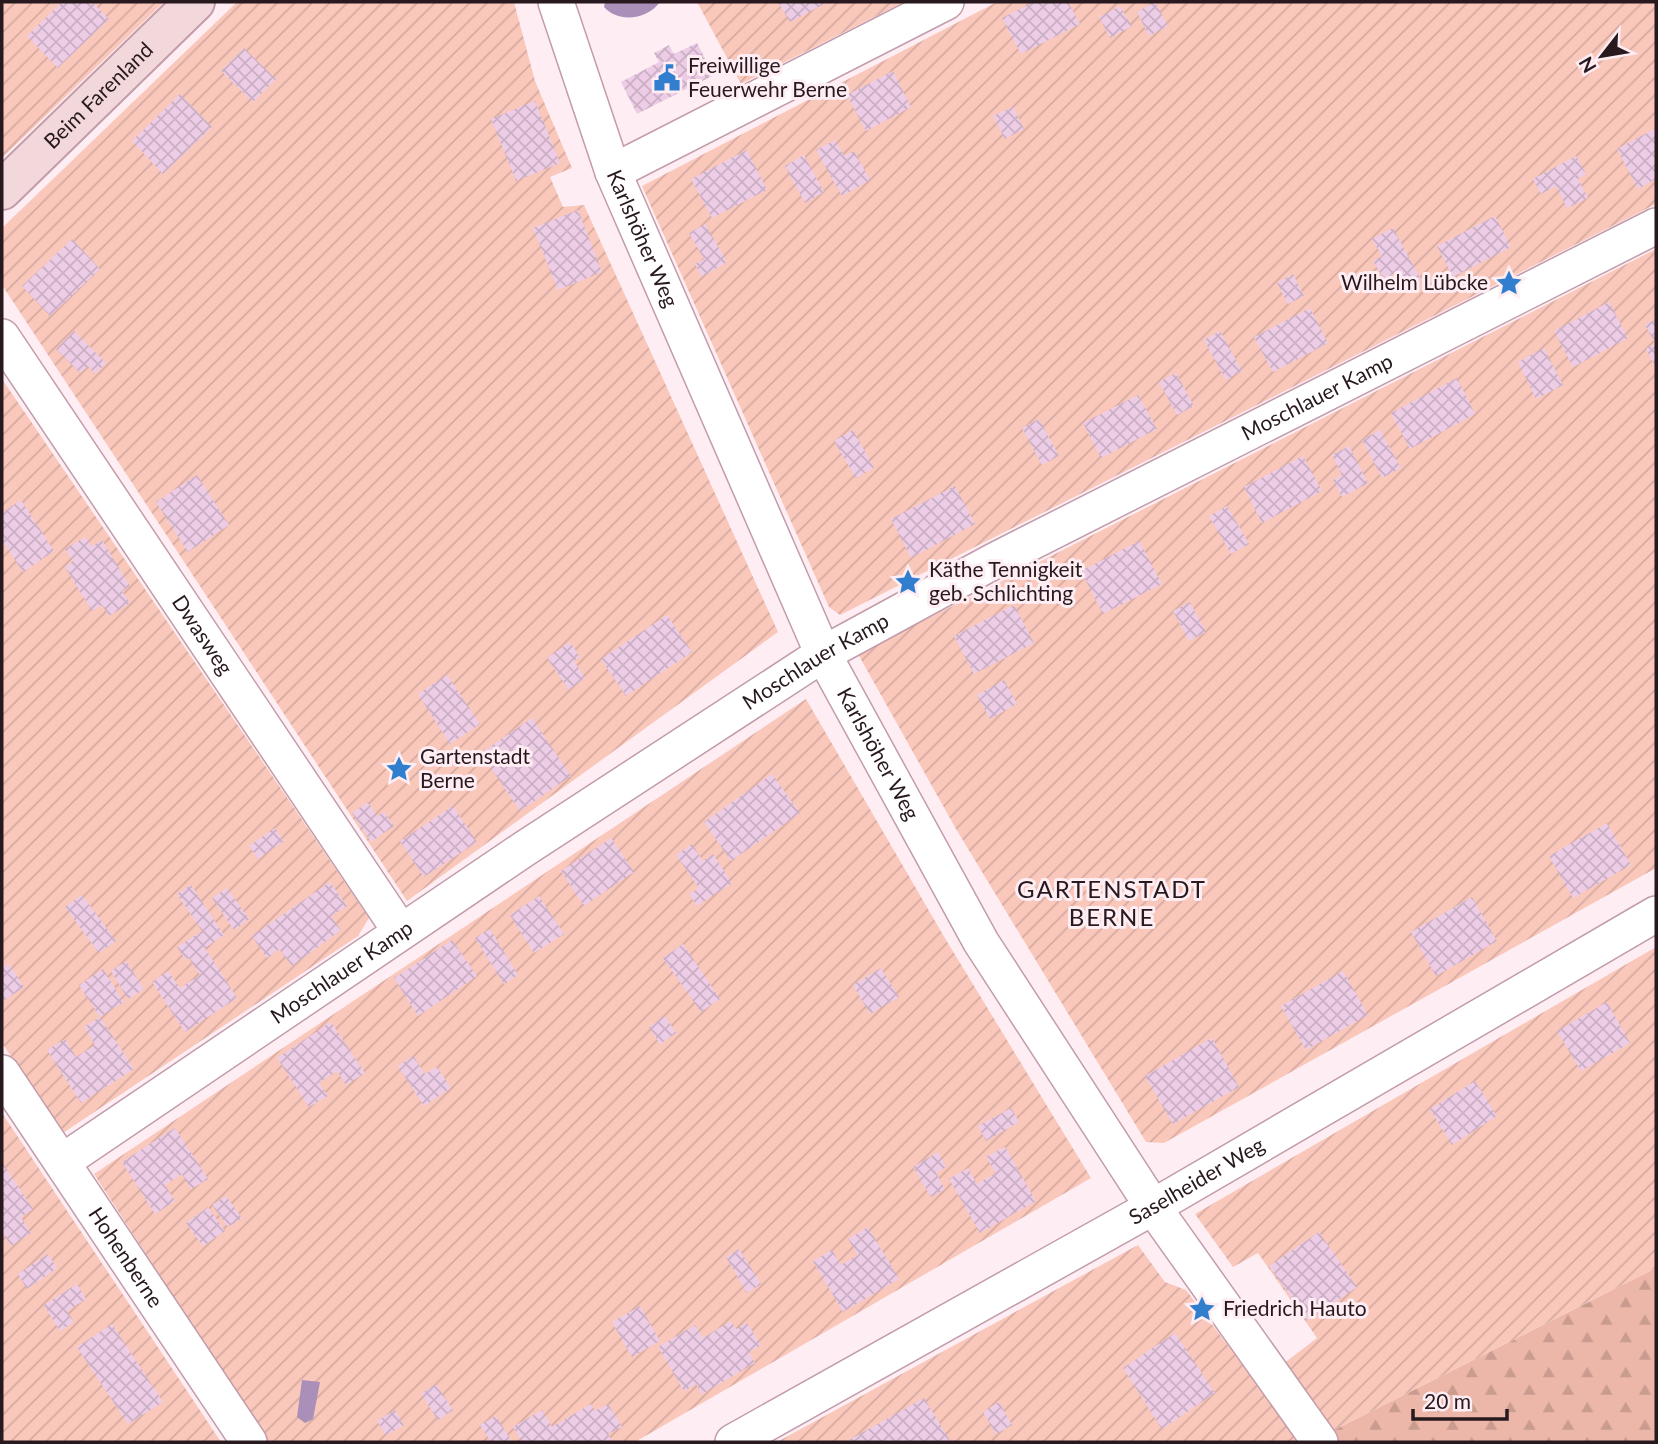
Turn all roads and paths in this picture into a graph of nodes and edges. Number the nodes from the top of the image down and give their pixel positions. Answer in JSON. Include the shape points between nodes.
{"nodes":[{"id":1,"x":195,"y":2,"type":"edge"},
{"id":2,"x":556,"y":2,"type":"edge"},
{"id":3,"x":946,"y":2,"type":"edge"},
{"id":4,"x":613,"y":173,"type":"junction"},
{"id":5,"x":2,"y":190,"type":"edge"},
{"id":6,"x":1656,"y":226,"type":"edge"},
{"id":7,"x":2,"y":337,"type":"edge"},
{"id":8,"x":823,"y":653,"type":"junction"},
{"id":9,"x":1656,"y":914,"type":"edge"},
{"id":10,"x":401,"y":932,"type":"junction"},
{"id":11,"x":2,"y":1073,"type":"edge"},
{"id":12,"x":62,"y":1162,"type":"junction"},
{"id":13,"x":1153,"y":1208,"type":"junction"},
{"id":14,"x":249,"y":1442,"type":"edge"},
{"id":15,"x":733,"y":1442,"type":"edge"},
{"id":16,"x":1320,"y":1442,"type":"edge"}],
"edges":[{"from":1,"to":5,"type":"street","name":"Beim Farenland"},
{"from":2,"to":4,"type":"street","name":"Karlshöher Weg"},
{"from":3,"to":4,"type":"street"},
{"from":4,"to":8,"type":"street","name":"Karlshöher Weg"},
{"from":6,"to":8,"type":"street","name":"Moschlauer Kamp"},
{"from":7,"to":10,"type":"street","name":"Dwasweg"},
{"from":8,"to":10,"type":"street","name":"Moschlauer Kamp"},
{"from":8,"to":13,"type":"street","name":"Karlshöher Weg","via":[[981,942]]},
{"from":9,"to":13,"type":"street","name":"Saselheider Weg"},
{"from":10,"to":12,"type":"street","name":"Moschlauer Kamp"},
{"from":11,"to":12,"type":"street","name":"Hohenberne"},
{"from":12,"to":14,"type":"street","name":"Hohenberne"},
{"from":13,"to":15,"type":"street","name":"Saselheider Weg"},
{"from":13,"to":16,"type":"street","name":"Karlshöher Weg"}]}
